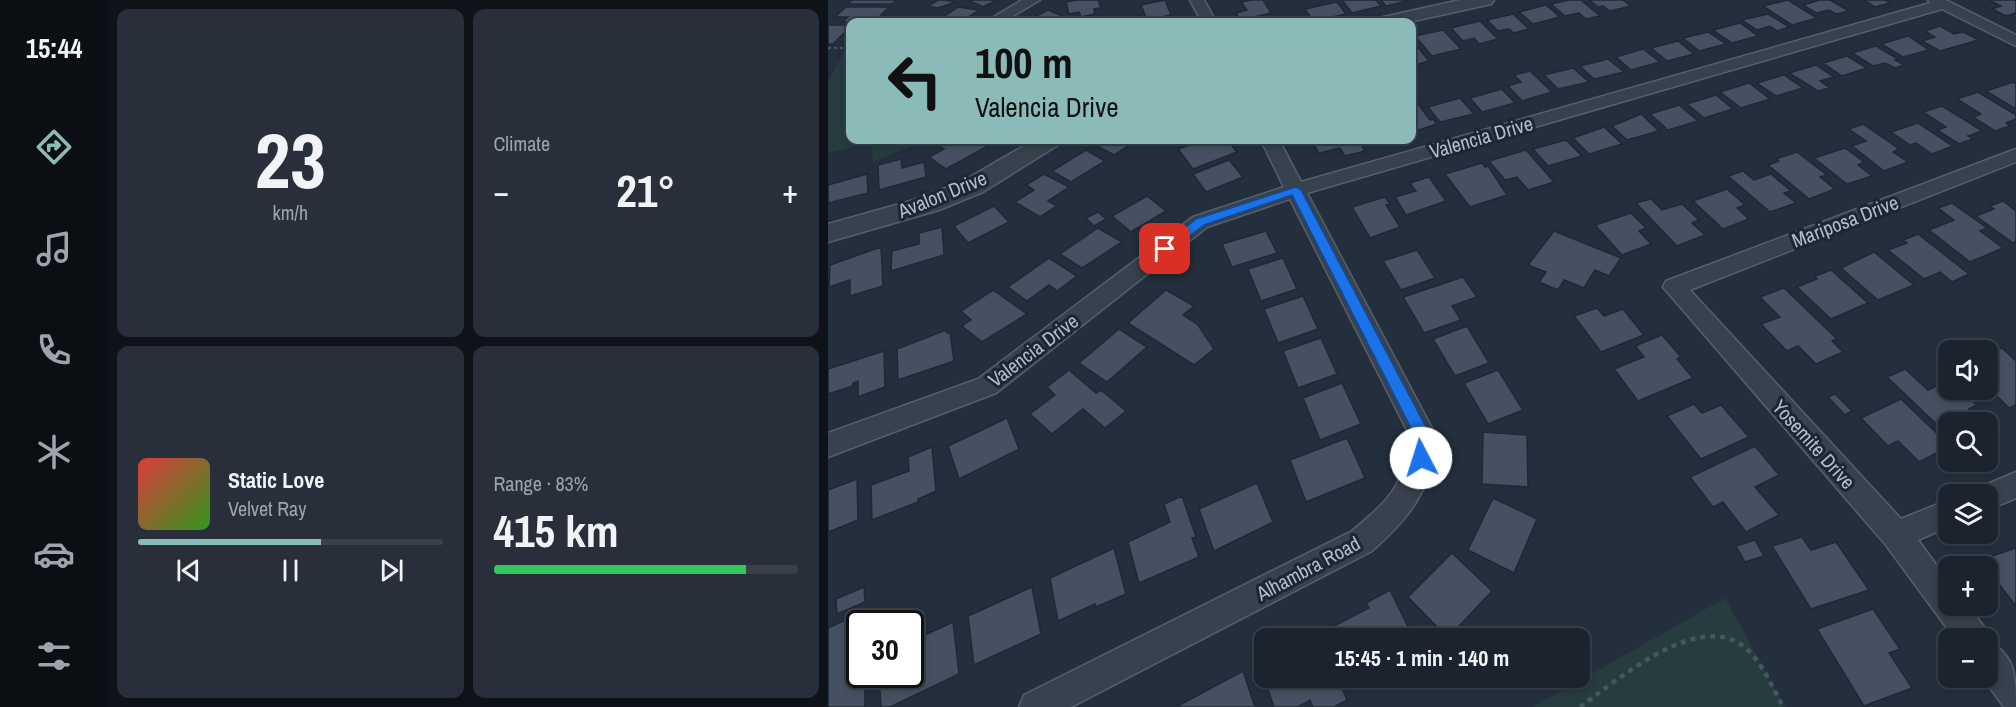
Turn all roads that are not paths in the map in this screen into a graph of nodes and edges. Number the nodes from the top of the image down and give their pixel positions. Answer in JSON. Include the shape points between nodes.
{"nodes":[{"id":1,"x":1033,"y":0,"type":"edge"},
{"id":2,"x":1197,"y":0,"type":"edge"},
{"id":3,"x":1485,"y":0,"type":"edge"},
{"id":4,"x":1939,"y":2,"type":"edge"},
{"id":5,"x":1000,"y":18,"type":"edge"},
{"id":6,"x":1207,"y":18,"type":"edge"},
{"id":7,"x":1404,"y":18,"type":"edge"},
{"id":8,"x":2016,"y":41,"type":"edge"},
{"id":9,"x":1043,"y":144,"type":"edge"},
{"id":10,"x":1272,"y":144,"type":"edge"},
{"id":11,"x":2016,"y":155,"type":"edge"},
{"id":12,"x":1296,"y":190,"type":"junction"},
{"id":13,"x":828,"y":234,"type":"edge"},
{"id":14,"x":1674,"y":286,"type":"joint"},
{"id":15,"x":828,"y":445,"type":"edge"},
{"id":16,"x":2016,"y":485,"type":"edge"},
{"id":17,"x":1998,"y":493,"type":"edge"},
{"id":18,"x":1938,"y":517,"type":"edge"},
{"id":19,"x":1896,"y":535,"type":"junction"},
{"id":20,"x":1938,"y":591,"type":"edge"},
{"id":21,"x":1957,"y":616,"type":"edge"},
{"id":22,"x":1966,"y":628,"type":"edge"},
{"id":23,"x":1998,"y":672,"type":"edge"},
{"id":24,"x":2016,"y":696,"type":"edge"},
{"id":25,"x":1036,"y":707,"type":"edge"}],
"edges":[{"from":1,"to":5,"type":"street"},
{"from":2,"to":6,"type":"street"},
{"from":3,"to":7,"type":"street"},
{"from":4,"to":8,"type":"street"},
{"from":4,"to":12,"type":"street","name":"Valencia Drive"},
{"from":9,"to":13,"type":"street","name":"Avalon Drive","via":[[974,186],[930,204]]},
{"from":10,"to":12,"type":"street","name":"Alhambra Road"},
{"from":11,"to":14,"type":"street","name":"Mariposa Drive"},
{"from":12,"to":15,"type":"street","name":"Valencia Drive","via":[[1200,222],[987,386]]},
{"from":12,"to":25,"type":"street","name":"Alhambra Road","via":[[1422,434],[1414,486],[1394,514],[1362,541]]},
{"from":14,"to":19,"type":"street","name":"Yosemite Drive"},
{"from":16,"to":17,"type":"street"},
{"from":18,"to":19,"type":"street"},
{"from":19,"to":20,"type":"street","name":"Yosemite Drive"},
{"from":21,"to":22,"type":"street","name":"Yosemite Drive"},
{"from":23,"to":24,"type":"street"}]}
